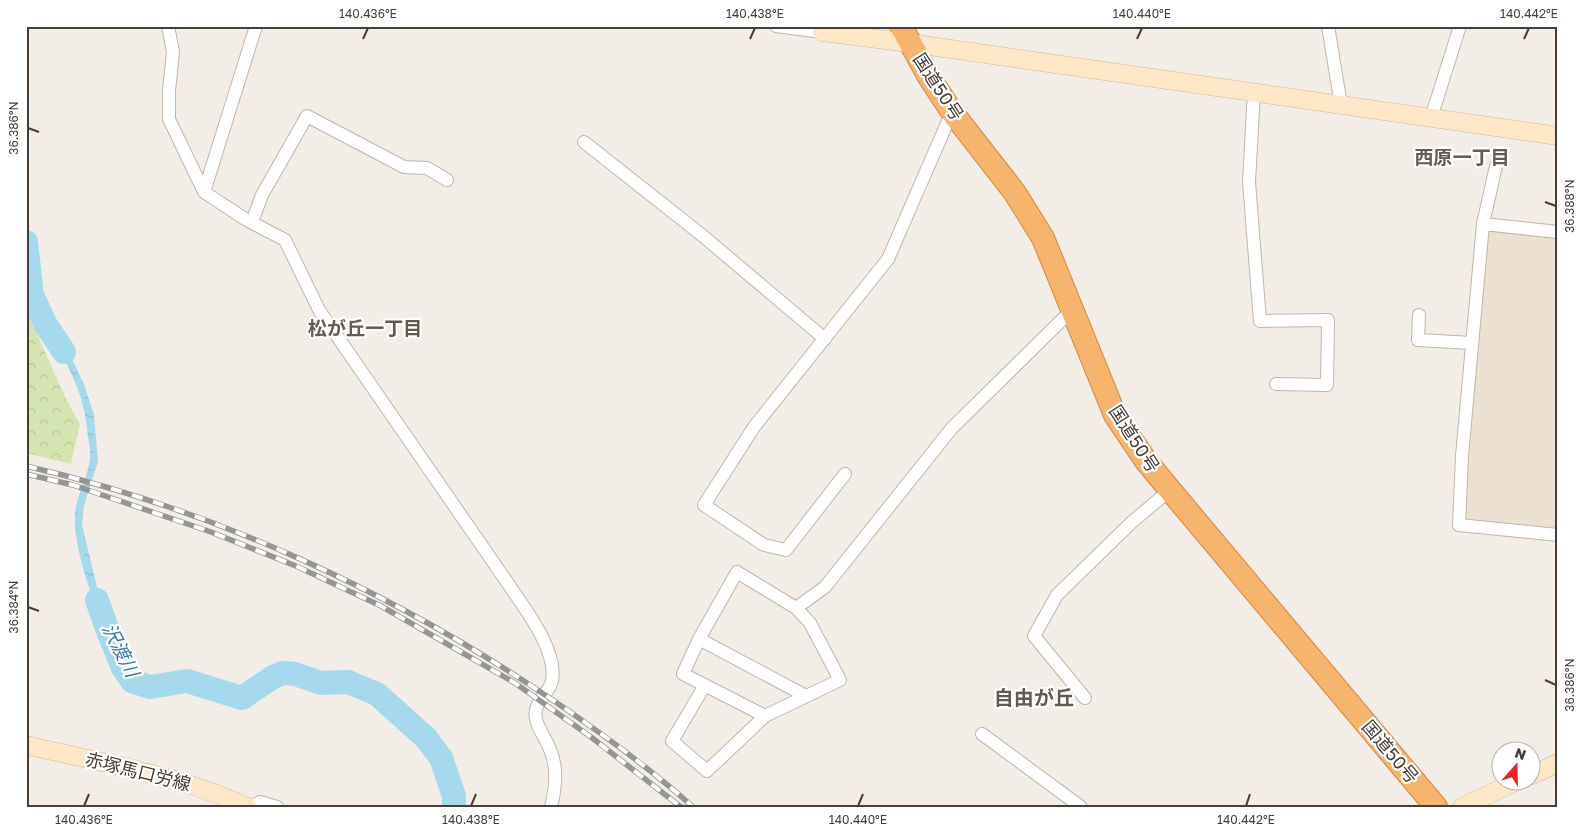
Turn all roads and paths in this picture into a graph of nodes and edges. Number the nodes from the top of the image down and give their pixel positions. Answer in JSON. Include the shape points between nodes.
{"nodes":[{"id":1,"x":168,"y":26,"type":"edge"},
{"id":2,"x":256,"y":26,"type":"edge"},
{"id":3,"x":776,"y":26,"type":"edge"},
{"id":4,"x":1328,"y":26,"type":"edge"},
{"id":5,"x":1460,"y":26,"type":"edge"},
{"id":6,"x":822,"y":32,"type":"joint"},
{"id":7,"x":905,"y":34,"type":"edge"},
{"id":8,"x":1254,"y":92,"type":"junction"},
{"id":9,"x":1341,"y":105,"type":"junction"},
{"id":10,"x":952,"y":112,"type":"junction"},
{"id":11,"x":1430,"y":118,"type":"junction"},
{"id":12,"x":1558,"y":136,"type":"edge"},
{"id":13,"x":584,"y":142,"type":"dead end"},
{"id":14,"x":1496,"y":166,"type":"dead end"},
{"id":15,"x":447,"y":180,"type":"dead end"},
{"id":16,"x":204,"y":192,"type":"junction"},
{"id":17,"x":252,"y":222,"type":"junction"},
{"id":18,"x":1483,"y":224,"type":"junction"},
{"id":19,"x":1558,"y":232,"type":"edge"},
{"id":20,"x":1072,"y":310,"type":"junction"},
{"id":21,"x":1419,"y":315,"type":"dead end"},
{"id":22,"x":826,"y":338,"type":"junction"},
{"id":23,"x":1472,"y":343,"type":"junction"},
{"id":24,"x":1276,"y":384,"type":"dead end"},
{"id":25,"x":845,"y":474,"type":"dead end"},
{"id":26,"x":1170,"y":490,"type":"junction"},
{"id":27,"x":1558,"y":535,"type":"edge"},
{"id":28,"x":796,"y":608,"type":"junction"},
{"id":29,"x":699,"y":639,"type":"junction"},
{"id":30,"x":705,"y":685,"type":"junction"},
{"id":31,"x":806,"y":696,"type":"junction"},
{"id":32,"x":1085,"y":698,"type":"dead end"},
{"id":33,"x":765,"y":716,"type":"junction"},
{"id":34,"x":982,"y":734,"type":"dead end"},
{"id":35,"x":26,"y":744,"type":"edge"},
{"id":36,"x":1558,"y":763,"type":"edge"},
{"id":37,"x":1542,"y":770,"type":"edge"},
{"id":38,"x":1498,"y":790,"type":"edge"},
{"id":39,"x":248,"y":807,"type":"edge"},
{"id":40,"x":277,"y":807,"type":"edge"},
{"id":41,"x":551,"y":807,"type":"edge"},
{"id":42,"x":1081,"y":807,"type":"edge"},
{"id":43,"x":1436,"y":807,"type":"edge"},
{"id":44,"x":1462,"y":807,"type":"edge"}],
"edges":[{"from":1,"to":16,"type":"street","via":[[173,52],[169,119]]},
{"from":2,"to":16,"type":"street"},
{"from":3,"to":6,"type":"street"},
{"from":4,"to":9,"type":"street"},
{"from":5,"to":11,"type":"street"},
{"from":6,"to":7,"type":"street"},
{"from":7,"to":8,"type":"street"},
{"from":7,"to":10,"type":"highway","name":"国道50号"},
{"from":8,"to":9,"type":"street"},
{"from":8,"to":24,"type":"street","via":[[1249,182],[1260,321],[1328,320],[1327,385]]},
{"from":9,"to":11,"type":"street"},
{"from":10,"to":20,"type":"highway","name":"国道50号","via":[[1031,218]]},
{"from":10,"to":22,"type":"street","via":[[888,259]]},
{"from":11,"to":12,"type":"street"},
{"from":13,"to":22,"type":"street"},
{"from":14,"to":18,"type":"street"},
{"from":15,"to":17,"type":"street","via":[[427,168],[404,167],[307,116],[262,196]]},
{"from":16,"to":17,"type":"street"},
{"from":17,"to":41,"type":"street","via":[[285,240],[319,310],[543,639],[550,656],[552,683],[536,710],[535,718],[550,748],[556,777]]},
{"from":18,"to":19,"type":"street"},
{"from":18,"to":23,"type":"street"},
{"from":20,"to":26,"type":"highway","name":"国道50号","via":[[1118,420]]},
{"from":20,"to":28,"type":"street","via":[[952,428],[825,586]]},
{"from":21,"to":23,"type":"street","via":[[1418,340]]},
{"from":22,"to":25,"type":"street","via":[[754,427],[704,505],[764,545],[786,550]]},
{"from":23,"to":27,"type":"street","via":[[1459,525]]},
{"from":26,"to":32,"type":"street","via":[[1057,595],[1034,636]]},
{"from":26,"to":43,"type":"highway","name":"国道50号"},
{"from":28,"to":29,"type":"street","via":[[737,572]]},
{"from":28,"to":31,"type":"street","via":[[810,623],[840,680]]},
{"from":29,"to":30,"type":"street","via":[[683,674]]},
{"from":29,"to":31,"type":"street"},
{"from":30,"to":33,"type":"street"},
{"from":30,"to":33,"type":"street","via":[[672,741],[707,771]]},
{"from":31,"to":33,"type":"street"},
{"from":34,"to":42,"type":"street"},
{"from":35,"to":39,"type":"street","name":"赤塚馬口労線","via":[[160,775]]},
{"from":36,"to":37,"type":"street"},
{"from":38,"to":44,"type":"street"},
{"from":39,"to":40,"type":"street","via":[[260,802]]}]}
